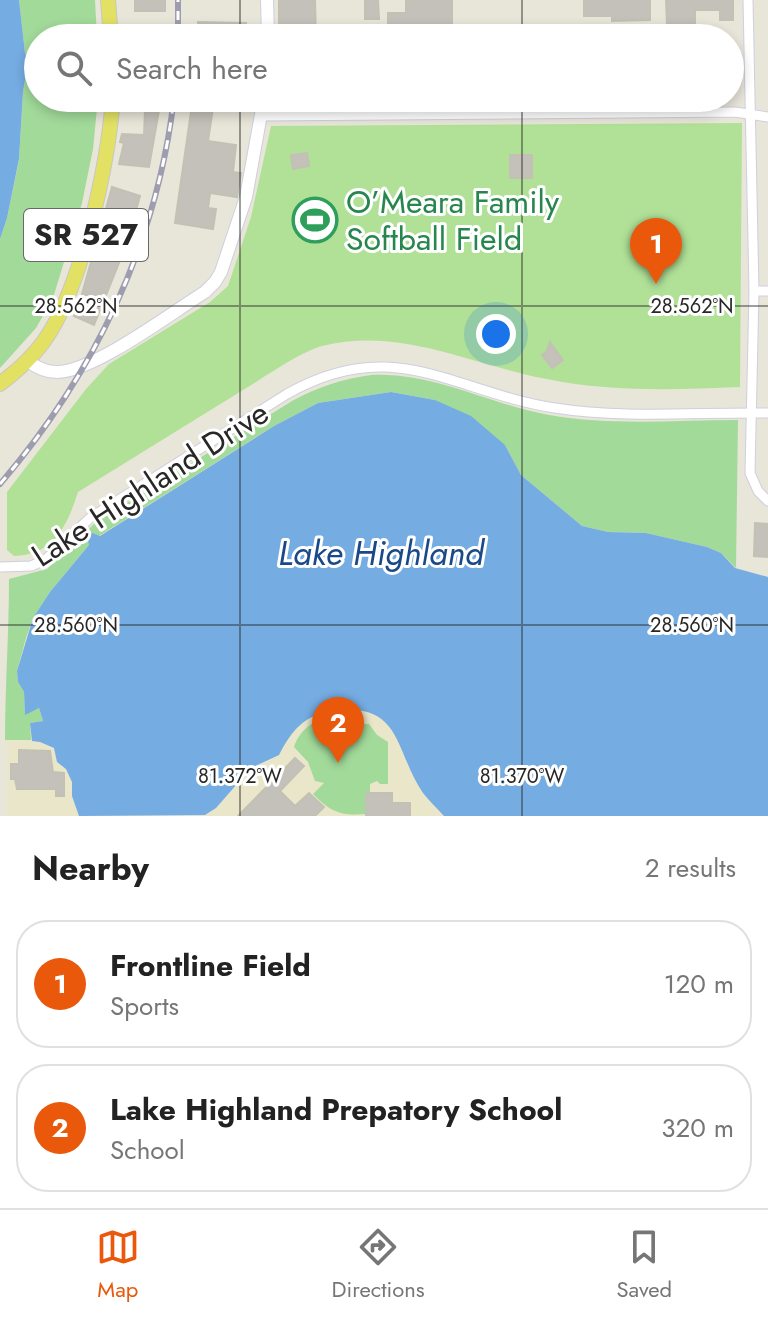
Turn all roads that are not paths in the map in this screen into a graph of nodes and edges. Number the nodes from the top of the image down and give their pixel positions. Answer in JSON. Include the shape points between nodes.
{"nodes":[{"id":1,"x":108,"y":0,"type":"edge"},
{"id":2,"x":267,"y":0,"type":"edge"},
{"id":3,"x":748,"y":0,"type":"edge"},
{"id":4,"x":110,"y":24,"type":"edge"},
{"id":5,"x":268,"y":24,"type":"edge"},
{"id":6,"x":111,"y":112,"type":"edge"},
{"id":7,"x":262,"y":112,"type":"edge"},
{"id":8,"x":751,"y":115,"type":"junction"},
{"id":9,"x":262,"y":116,"type":"junction"},
{"id":10,"x":768,"y":117,"type":"edge"},
{"id":11,"x":754,"y":291,"type":"junction"},
{"id":12,"x":768,"y":291,"type":"edge"},
{"id":13,"x":28,"y":361,"type":"junction"},
{"id":14,"x":0,"y":384,"type":"edge"},
{"id":15,"x":752,"y":413,"type":"junction"},
{"id":16,"x":768,"y":413,"type":"edge"},
{"id":17,"x":768,"y":501,"type":"edge"},
{"id":18,"x":0,"y":567,"type":"edge"}],
"edges":[{"from":1,"to":4,"type":"main road"},
{"from":2,"to":5,"type":"street"},
{"from":3,"to":8,"type":"street"},
{"from":6,"to":13,"type":"main road","number":"SR 527","via":[[103,170],[70,291],[46,339]]},
{"from":7,"to":9,"type":"street"},
{"from":8,"to":9,"type":"street"},
{"from":8,"to":10,"type":"street"},
{"from":8,"to":11,"type":"street"},
{"from":9,"to":13,"type":"street","via":[[246,197],[215,282],[86,365],[56,372]]},
{"from":11,"to":12,"type":"street"},
{"from":11,"to":15,"type":"street"},
{"from":13,"to":14,"type":"main road","number":"SR 527"},
{"from":15,"to":16,"type":"street","name":"Lake Highland Drive"},
{"from":15,"to":17,"type":"street","via":[[750,473]]},
{"from":15,"to":18,"type":"street","name":"Lake Highland Drive","via":[[579,411],[536,404],[427,371],[352,370],[318,378],[287,394],[90,518],[45,560]]}]}
